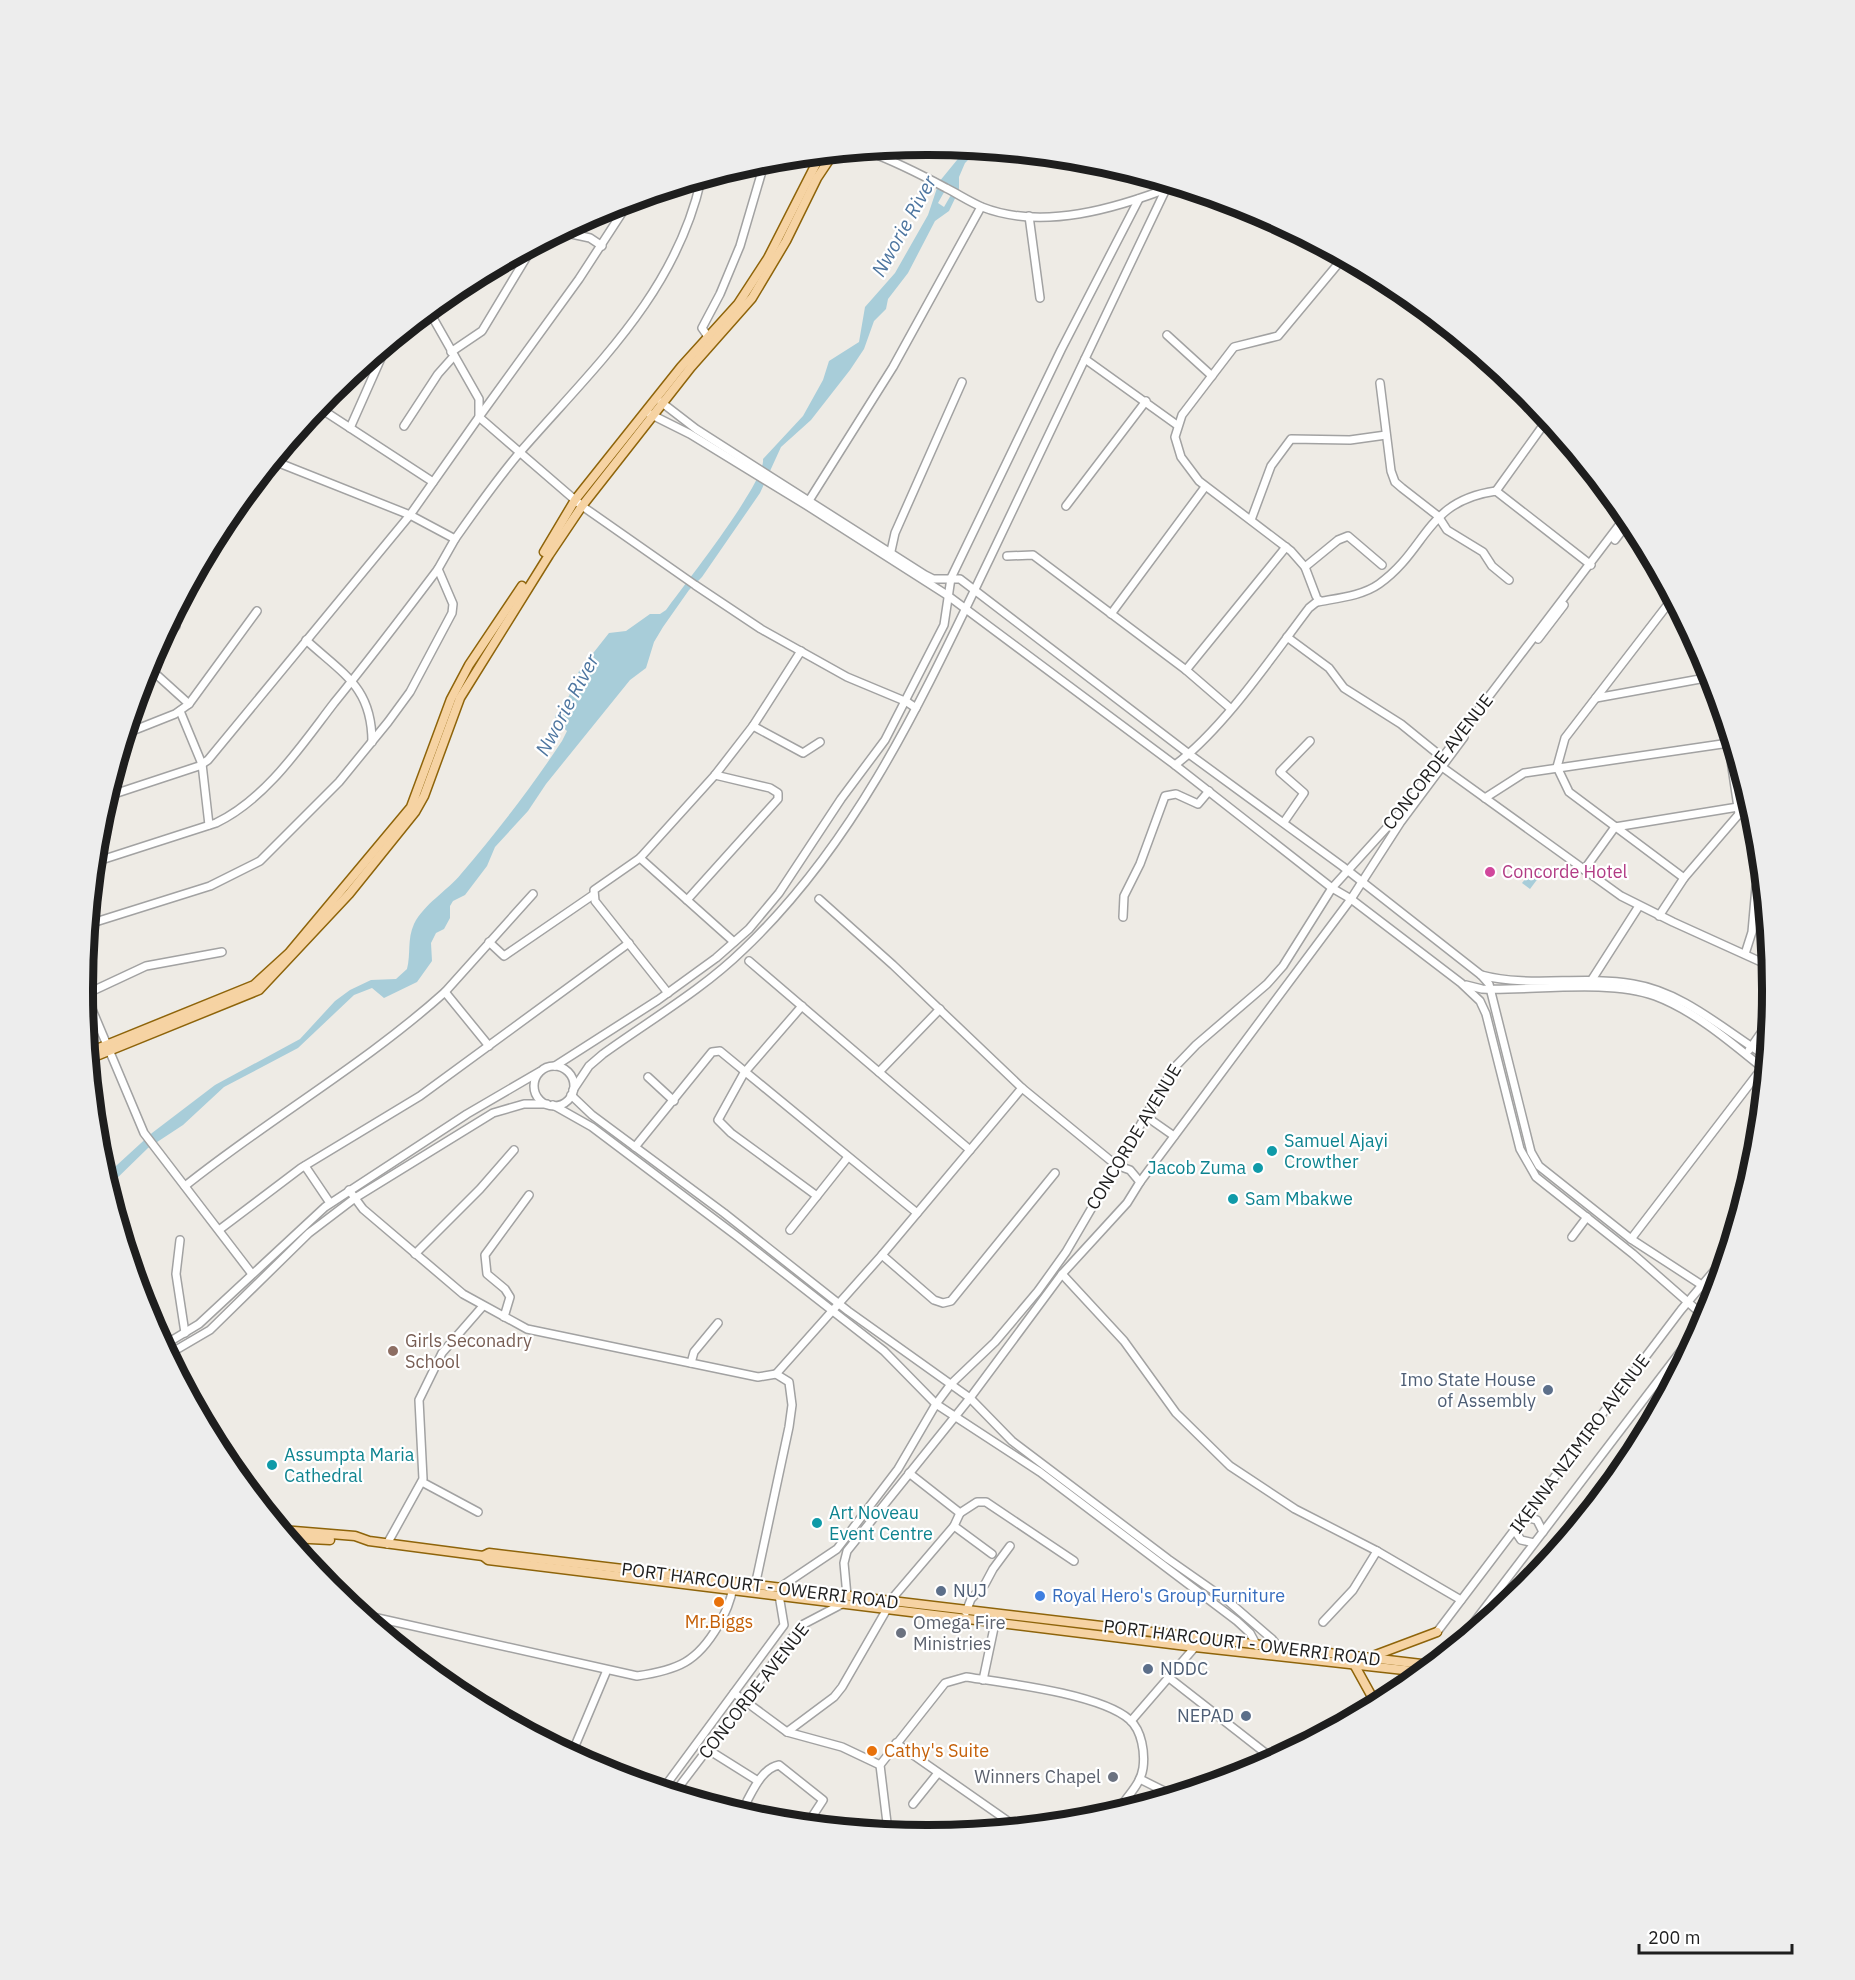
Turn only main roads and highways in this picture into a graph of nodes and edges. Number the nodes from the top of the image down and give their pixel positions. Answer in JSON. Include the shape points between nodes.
{"nodes":[{"id":1,"x":828,"y":162,"type":"edge"},
{"id":2,"x":816,"y":163,"type":"edge"},
{"id":3,"x":710,"y":340,"type":"junction"},
{"id":4,"x":108,"y":1046,"type":"junction"},
{"id":5,"x":95,"y":1050,"type":"edge"},
{"id":6,"x":96,"y":1054,"type":"edge"},
{"id":7,"x":292,"y":1531,"type":"edge"},
{"id":8,"x":297,"y":1536,"type":"edge"},
{"id":9,"x":297,"y":1537,"type":"edge"},
{"id":10,"x":330,"y":1540,"type":"junction"},
{"id":11,"x":369,"y":1541,"type":"junction"},
{"id":12,"x":733,"y":1587,"type":"junction"},
{"id":13,"x":779,"y":1592,"type":"junction"},
{"id":14,"x":888,"y":1605,"type":"junction"},
{"id":15,"x":1083,"y":1628,"type":"junction"},
{"id":16,"x":1437,"y":1632,"type":"road end"},
{"id":17,"x":1257,"y":1648,"type":"junction"},
{"id":18,"x":1366,"y":1658,"type":"junction"},
{"id":19,"x":1419,"y":1664,"type":"edge"},
{"id":20,"x":1355,"y":1666,"type":"junction"},
{"id":21,"x":1409,"y":1671,"type":"edge"},
{"id":22,"x":1372,"y":1696,"type":"edge"}],
"edges":[{"from":1,"to":3,"type":"main road","via":[[761,286],[743,310]]},
{"from":2,"to":3,"type":"main road","via":[[757,275]]},
{"from":3,"to":4,"type":"main road","via":[[555,536],[458,684],[411,807],[316,921],[254,986]]},
{"from":4,"to":5,"type":"main road"},
{"from":4,"to":6,"type":"main road"},
{"from":7,"to":11,"type":"main road","via":[[355,1536]]},
{"from":8,"to":10,"type":"main road"},
{"from":9,"to":10,"type":"main road"},
{"from":10,"to":11,"type":"main road"},
{"from":11,"to":12,"type":"main road","name":"PORT HARCOURT - OWERRI ROAD","via":[[483,1556],[489,1553],[506,1560]]},
{"from":12,"to":13,"type":"main road","name":"PORT HARCOURT - OWERRI ROAD"},
{"from":12,"to":13,"type":"main road","name":"PORT HARCOURT - OWERRI ROAD"},
{"from":13,"to":14,"type":"main road","name":"PORT HARCOURT - OWERRI ROAD"},
{"from":14,"to":15,"type":"main road","name":"PORT HARCOURT - OWERRI ROAD"},
{"from":14,"to":15,"type":"main road","name":"PORT HARCOURT - OWERRI ROAD","via":[[995,1623]]},
{"from":15,"to":17,"type":"main road","name":"PORT HARCOURT - OWERRI ROAD"},
{"from":15,"to":17,"type":"main road","name":"PORT HARCOURT - OWERRI ROAD","via":[[1195,1647]]},
{"from":16,"to":18,"type":"main road"},
{"from":17,"to":18,"type":"main road","name":"PORT HARCOURT - OWERRI ROAD","via":[[1277,1645]]},
{"from":17,"to":20,"type":"main road","name":"PORT HARCOURT - OWERRI ROAD"},
{"from":18,"to":19,"type":"main road","name":"PORT HARCOURT - OWERRI ROAD"},
{"from":20,"to":21,"type":"main road","name":"PORT HARCOURT - OWERRI ROAD"},
{"from":20,"to":22,"type":"main road"}]}
